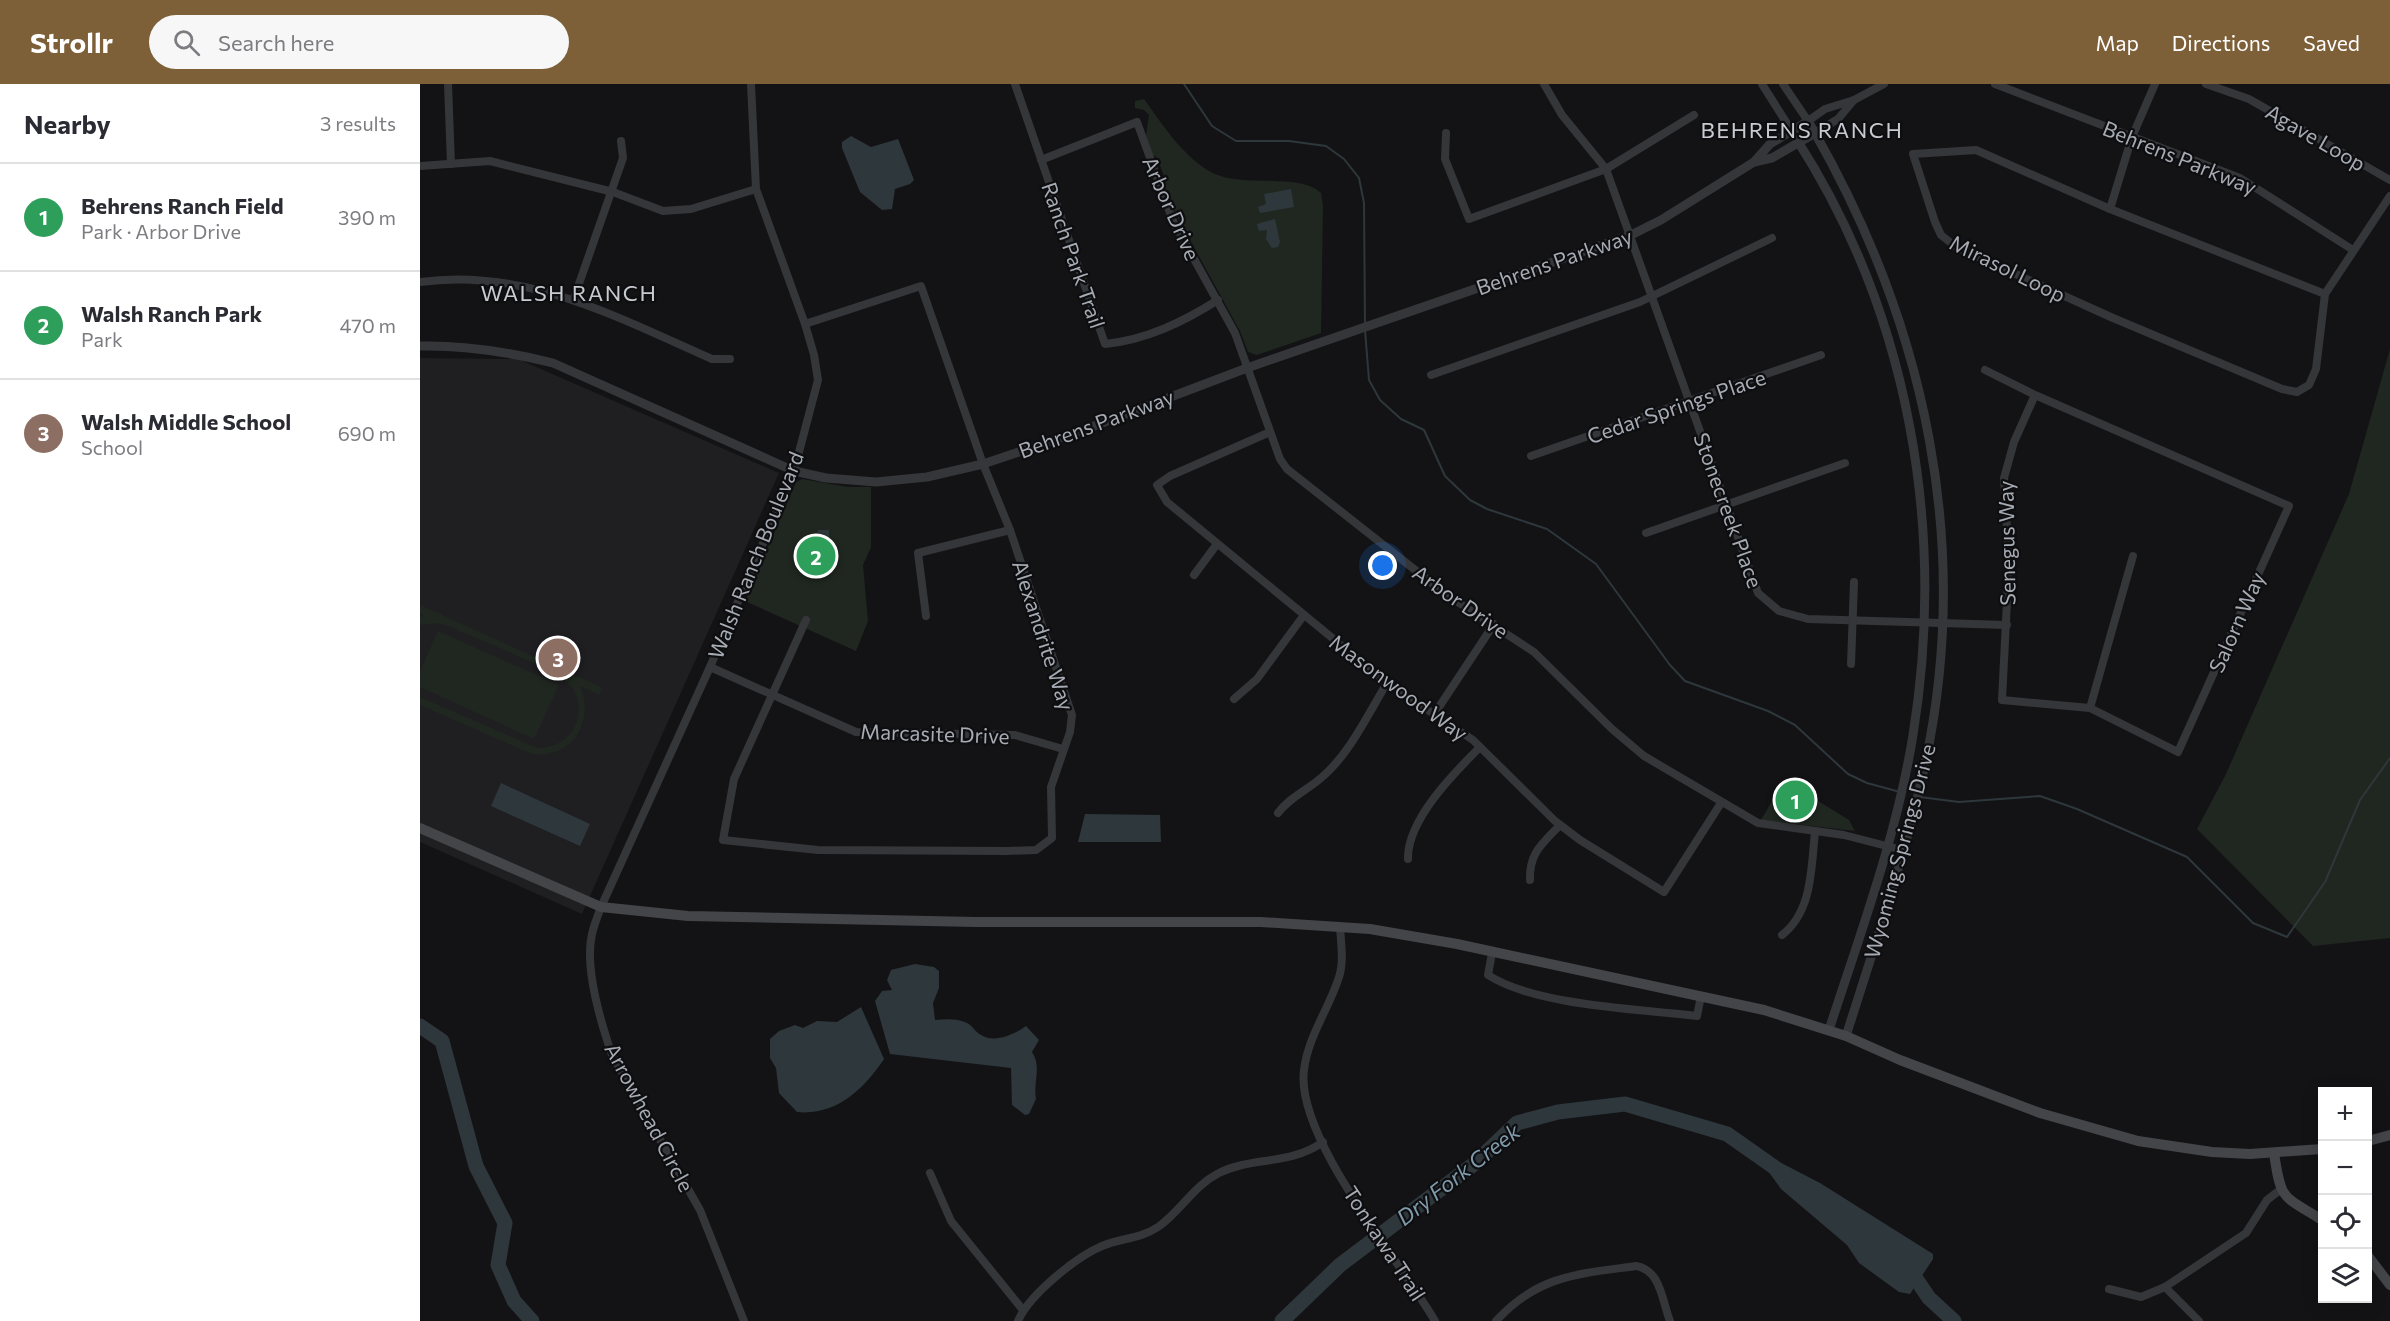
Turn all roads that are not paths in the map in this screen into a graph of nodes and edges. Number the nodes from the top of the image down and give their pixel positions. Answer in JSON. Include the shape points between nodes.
{"nodes":[{"id":1,"x":448,"y":84,"type":"edge"},
{"id":2,"x":751,"y":84,"type":"edge"},
{"id":3,"x":1015,"y":84,"type":"edge"},
{"id":4,"x":1544,"y":84,"type":"edge"},
{"id":5,"x":1762,"y":84,"type":"edge"},
{"id":6,"x":1783,"y":84,"type":"edge"},
{"id":7,"x":1884,"y":84,"type":"edge"},
{"id":8,"x":1995,"y":84,"type":"edge"},
{"id":9,"x":2155,"y":84,"type":"edge"},
{"id":10,"x":2206,"y":84,"type":"edge"},
{"id":11,"x":1854,"y":100,"type":"junction"},
{"id":12,"x":1694,"y":115,"type":"dead end"},
{"id":13,"x":1808,"y":121,"type":"junction"},
{"id":14,"x":1791,"y":130,"type":"junction"},
{"id":15,"x":1446,"y":133,"type":"dead end"},
{"id":16,"x":1815,"y":133,"type":"junction"},
{"id":17,"x":2133,"y":136,"type":"junction"},
{"id":18,"x":621,"y":141,"type":"dead end"},
{"id":19,"x":1799,"y":143,"type":"junction"},
{"id":20,"x":1041,"y":160,"type":"junction"},
{"id":21,"x":1754,"y":162,"type":"junction"},
{"id":22,"x":451,"y":164,"type":"junction"},
{"id":23,"x":420,"y":166,"type":"edge"},
{"id":24,"x":1606,"y":169,"type":"junction"},
{"id":25,"x":2390,"y":180,"type":"edge"},
{"id":26,"x":756,"y":189,"type":"junction"},
{"id":27,"x":613,"y":192,"type":"junction"},
{"id":28,"x":2390,"y":196,"type":"edge"},
{"id":29,"x":2110,"y":209,"type":"junction"},
{"id":30,"x":1630,"y":235,"type":"junction"},
{"id":31,"x":1772,"y":238,"type":"dead end"},
{"id":32,"x":2353,"y":250,"type":"junction"},
{"id":33,"x":420,"y":282,"type":"edge"},
{"id":34,"x":2325,"y":294,"type":"junction"},
{"id":35,"x":1653,"y":297,"type":"junction"},
{"id":36,"x":574,"y":298,"type":"junction"},
{"id":37,"x":1218,"y":300,"type":"junction"},
{"id":38,"x":805,"y":324,"type":"junction"},
{"id":39,"x":420,"y":346,"type":"edge"},
{"id":40,"x":1821,"y":355,"type":"dead end"},
{"id":41,"x":730,"y":359,"type":"dead end"},
{"id":42,"x":1247,"y":368,"type":"junction"},
{"id":43,"x":1985,"y":370,"type":"dead end"},
{"id":44,"x":1431,"y":375,"type":"dead end"},
{"id":45,"x":2035,"y":395,"type":"junction"},
{"id":46,"x":1689,"y":401,"type":"junction"},
{"id":47,"x":1270,"y":432,"type":"junction"},
{"id":48,"x":1531,"y":456,"type":"dead end"},
{"id":49,"x":1845,"y":463,"type":"dead end"},
{"id":50,"x":983,"y":464,"type":"junction"},
{"id":51,"x":794,"y":471,"type":"junction"},
{"id":52,"x":1725,"y":505,"type":"junction"},
{"id":53,"x":1010,"y":530,"type":"junction"},
{"id":54,"x":1646,"y":532,"type":"dead end"},
{"id":55,"x":1217,"y":544,"type":"junction"},
{"id":56,"x":2133,"y":556,"type":"dead end"},
{"id":57,"x":1194,"y":575,"type":"dead end"},
{"id":58,"x":1854,"y":582,"type":"dead end"},
{"id":59,"x":1304,"y":615,"type":"junction"},
{"id":60,"x":926,"y":616,"type":"dead end"},
{"id":61,"x":806,"y":620,"type":"dead end"},
{"id":62,"x":1852,"y":621,"type":"junction"},
{"id":63,"x":1494,"y":624,"type":"junction"},
{"id":64,"x":1926,"y":624,"type":"junction"},
{"id":65,"x":1942,"y":625,"type":"junction"},
{"id":66,"x":2007,"y":625,"type":"junction"},
{"id":67,"x":1851,"y":664,"type":"dead end"},
{"id":68,"x":710,"y":667,"type":"junction"},
{"id":69,"x":1387,"y":683,"type":"junction"},
{"id":70,"x":772,"y":694,"type":"junction"},
{"id":71,"x":1234,"y":699,"type":"dead end"},
{"id":72,"x":2090,"y":708,"type":"junction"},
{"id":73,"x":1435,"y":713,"type":"junction"},
{"id":74,"x":1480,"y":747,"type":"junction"},
{"id":75,"x":1063,"y":749,"type":"junction"},
{"id":76,"x":1720,"y":803,"type":"junction"},
{"id":77,"x":1278,"y":813,"type":"dead end"},
{"id":78,"x":1560,"y":825,"type":"junction"},
{"id":79,"x":420,"y":828,"type":"edge"},
{"id":80,"x":1815,"y":832,"type":"junction"},
{"id":81,"x":1886,"y":845,"type":"junction"},
{"id":82,"x":1902,"y":850,"type":"junction"},
{"id":83,"x":1408,"y":859,"type":"dead end"},
{"id":84,"x":1530,"y":880,"type":"dead end"},
{"id":85,"x":601,"y":907,"type":"junction"},
{"id":86,"x":1340,"y":927,"type":"junction"},
{"id":87,"x":1782,"y":935,"type":"dead end"},
{"id":88,"x":1492,"y":953,"type":"junction"},
{"id":89,"x":1701,"y":996,"type":"junction"},
{"id":90,"x":1829,"y":1030,"type":"junction"},
{"id":91,"x":1846,"y":1036,"type":"junction"},
{"id":92,"x":2390,"y":1136,"type":"edge"},
{"id":93,"x":2372,"y":1140,"type":"edge"},
{"id":94,"x":1323,"y":1142,"type":"junction"},
{"id":95,"x":2318,"y":1149,"type":"edge"},
{"id":96,"x":2274,"y":1153,"type":"junction"},
{"id":97,"x":930,"y":1173,"type":"dead end"},
{"id":98,"x":2280,"y":1190,"type":"junction"},
{"id":99,"x":2318,"y":1218,"type":"edge"},
{"id":100,"x":2372,"y":1262,"type":"edge"},
{"id":101,"x":2390,"y":1285,"type":"edge"},
{"id":102,"x":2165,"y":1287,"type":"junction"},
{"id":103,"x":2109,"y":1288,"type":"dead end"},
{"id":104,"x":1023,"y":1310,"type":"junction"},
{"id":105,"x":744,"y":1321,"type":"edge"},
{"id":106,"x":1018,"y":1321,"type":"edge"},
{"id":107,"x":1435,"y":1321,"type":"edge"},
{"id":108,"x":1496,"y":1321,"type":"edge"},
{"id":109,"x":1670,"y":1321,"type":"edge"},
{"id":110,"x":2199,"y":1321,"type":"edge"}],
"edges":[{"from":1,"to":22,"type":"street"},
{"from":2,"to":26,"type":"street","name":"Walsh Ranch Boulevard"},
{"from":3,"to":20,"type":"street","name":"Ranch Park Trail"},
{"from":4,"to":24,"type":"street","name":"Stonecreek Place","via":[[1562,115]]},
{"from":5,"to":14,"type":"street","name":"Wyoming Springs Drive"},
{"from":6,"to":13,"type":"street","name":"Wyoming Springs Drive"},
{"from":7,"to":11,"type":"street","name":"Behrens Parkway"},
{"from":8,"to":17,"type":"street","name":"Behrens Parkway"},
{"from":9,"to":17,"type":"street"},
{"from":10,"to":25,"type":"street","name":"Agave Loop","via":[[2249,99]]},
{"from":11,"to":13,"type":"street","name":"Behrens Parkway","via":[[1825,109]]},
{"from":11,"to":16,"type":"street","name":"Behrens Parkway","via":[[1838,119]]},
{"from":12,"to":24,"type":"street"},
{"from":13,"to":14,"type":"street","name":"Behrens Parkway"},
{"from":13,"to":16,"type":"street","name":"Wyoming Springs Drive"},
{"from":14,"to":19,"type":"street","name":"Wyoming Springs Drive"},
{"from":14,"to":21,"type":"street","name":"Behrens Parkway","via":[[1763,149]]},
{"from":15,"to":24,"type":"street","via":[[1444,159],[1469,219]]},
{"from":16,"to":19,"type":"street","name":"Behrens Parkway"},
{"from":16,"to":65,"type":"street","name":"Wyoming Springs Drive","via":[[1859,214],[1915,369],[1936,477]]},
{"from":17,"to":29,"type":"street"},
{"from":17,"to":32,"type":"street","name":"Behrens Parkway","via":[[2240,178]]},
{"from":18,"to":27,"type":"street","via":[[623,158]]},
{"from":19,"to":21,"type":"street","name":"Behrens Parkway","via":[[1772,158]]},
{"from":19,"to":64,"type":"street","name":"Wyoming Springs Drive","via":[[1813,162],[1852,241],[1888,339],[1917,463],[1927,575]]},
{"from":20,"to":37,"type":"street","name":"Arbor Drive","via":[[1137,122],[1173,222]]},
{"from":20,"to":37,"type":"street","name":"Ranch Park Trail","via":[[1105,344],[1130,341],[1188,319]]},
{"from":21,"to":30,"type":"street","name":"Behrens Parkway"},
{"from":22,"to":23,"type":"street"},
{"from":22,"to":27,"type":"street","via":[[490,160]]},
{"from":24,"to":30,"type":"street","name":"Stonecreek Place"},
{"from":26,"to":27,"type":"street","via":[[691,209],[663,211]]},
{"from":26,"to":38,"type":"street","name":"Walsh Ranch Boulevard"},
{"from":27,"to":36,"type":"street"},
{"from":28,"to":32,"type":"street","name":"Mirasol Loop"},
{"from":29,"to":34,"type":"street","name":"Mirasol Loop"},
{"from":29,"to":34,"type":"street","name":"Mirasol Loop","via":[[1976,150],[1913,154],[1941,235],[1956,247],[2282,389],[2297,392],[2309,385],[2316,369]]},
{"from":30,"to":35,"type":"street","name":"Stonecreek Place"},
{"from":30,"to":42,"type":"street","name":"Behrens Parkway"},
{"from":31,"to":35,"type":"street"},
{"from":32,"to":34,"type":"street","name":"Mirasol Loop"},
{"from":33,"to":36,"type":"street","via":[[495,281]]},
{"from":35,"to":44,"type":"street"},
{"from":35,"to":46,"type":"street","name":"Stonecreek Place"},
{"from":36,"to":41,"type":"street","via":[[712,359]]},
{"from":37,"to":42,"type":"street","name":"Arbor Drive"},
{"from":38,"to":50,"type":"street","name":"Alexandrite Way","via":[[921,286]]},
{"from":38,"to":51,"type":"street","name":"Walsh Ranch Boulevard","via":[[818,380]]},
{"from":39,"to":51,"type":"street","name":"Behrens Parkway","via":[[454,345],[515,353],[553,363]]},
{"from":40,"to":46,"type":"street","name":"Cedar Springs Place"},
{"from":42,"to":47,"type":"street","name":"Arbor Drive"},
{"from":42,"to":50,"type":"street","name":"Behrens Parkway"},
{"from":43,"to":45,"type":"street"},
{"from":45,"to":66,"type":"street","name":"Senegus Way","via":[[2014,442],[2004,478],[2009,562]]},
{"from":45,"to":72,"type":"street","name":"Salorn Way","via":[[2289,506],[2178,752]]},
{"from":46,"to":48,"type":"street","name":"Cedar Springs Place"},
{"from":46,"to":52,"type":"street","name":"Stonecreek Place"},
{"from":47,"to":55,"type":"street","name":"Masonwood Way","via":[[1157,485],[1167,502]]},
{"from":47,"to":63,"type":"street","name":"Arbor Drive","via":[[1280,459],[1298,478],[1447,595]]},
{"from":49,"to":52,"type":"street"},
{"from":50,"to":51,"type":"street","name":"Behrens Parkway","via":[[927,477],[876,482]]},
{"from":50,"to":53,"type":"street","name":"Alexandrite Way"},
{"from":51,"to":68,"type":"street","name":"Walsh Ranch Boulevard"},
{"from":52,"to":54,"type":"street"},
{"from":52,"to":62,"type":"street","name":"Stonecreek Place","via":[[1754,584],[1764,600],[1791,616]]},
{"from":53,"to":60,"type":"street","via":[[918,553]]},
{"from":53,"to":75,"type":"street","name":"Alexandrite Way","via":[[1072,715]]},
{"from":55,"to":57,"type":"street"},
{"from":55,"to":59,"type":"street","name":"Masonwood Way"},
{"from":56,"to":72,"type":"street"},
{"from":58,"to":62,"type":"street"},
{"from":59,"to":69,"type":"street","name":"Masonwood Way"},
{"from":59,"to":71,"type":"street","via":[[1257,679]]},
{"from":61,"to":70,"type":"street","name":"Alexandrite Way"},
{"from":62,"to":64,"type":"street","name":"Stonecreek Place"},
{"from":62,"to":67,"type":"street"},
{"from":63,"to":73,"type":"street"},
{"from":63,"to":76,"type":"street","name":"Arbor Drive","via":[[1553,669],[1629,745]]},
{"from":64,"to":65,"type":"street"},
{"from":64,"to":81,"type":"street","name":"Wyoming Springs Drive","via":[[1913,735]]},
{"from":65,"to":66,"type":"street"},
{"from":65,"to":82,"type":"street","name":"Wyoming Springs Drive","via":[[1924,767]]},
{"from":66,"to":72,"type":"street","name":"Salorn Way","via":[[2002,700]]},
{"from":68,"to":70,"type":"street","name":"Marcasite Drive"},
{"from":68,"to":85,"type":"street","name":"Walsh Ranch Boulevard"},
{"from":69,"to":73,"type":"street","name":"Masonwood Way"},
{"from":69,"to":77,"type":"street","via":[[1334,765],[1287,801]]},
{"from":70,"to":75,"type":"street","name":"Marcasite Drive","via":[[856,732],[1015,735]]},
{"from":70,"to":75,"type":"street","name":"Alexandrite Way","via":[[734,778],[723,840],[818,850],[1036,850],[1052,838],[1051,787]]},
{"from":73,"to":74,"type":"street","name":"Masonwood Way"},
{"from":74,"to":78,"type":"street","name":"Masonwood Way"},
{"from":74,"to":83,"type":"street","via":[[1450,778],[1417,826],[1409,840]]},
{"from":76,"to":78,"type":"street","name":"Masonwood Way","via":[[1664,892]]},
{"from":76,"to":80,"type":"street","name":"Arbor Drive","via":[[1758,823]]},
{"from":78,"to":84,"type":"street","via":[[1531,860]]},
{"from":79,"to":85,"type":"main road"},
{"from":80,"to":81,"type":"street","name":"Arbor Drive"},
{"from":80,"to":87,"type":"street","via":[[1807,896],[1795,926]]},
{"from":81,"to":82,"type":"street","name":"Arbor Drive"},
{"from":81,"to":90,"type":"street","name":"Wyoming Springs Drive"},
{"from":82,"to":91,"type":"street","name":"Wyoming Springs Drive"},
{"from":85,"to":86,"type":"main road","via":[[687,916],[1261,922]]},
{"from":85,"to":105,"type":"street","name":"Arrowhead Circle","via":[[590,955],[605,1035],[621,1075],[700,1210]]},
{"from":86,"to":88,"type":"main road","via":[[1370,929]]},
{"from":86,"to":94,"type":"street","name":"Tonkawa Trail","via":[[1340,976],[1311,1040],[1304,1071],[1304,1096]]},
{"from":88,"to":89,"type":"main road"},
{"from":88,"to":89,"type":"street","via":[[1488,975],[1499,982],[1546,995],[1697,1016]]},
{"from":89,"to":90,"type":"main road"},
{"from":90,"to":91,"type":"main road"},
{"from":91,"to":96,"type":"main road","via":[[1976,1090],[2127,1138],[2212,1152]]},
{"from":92,"to":93,"type":"main road"},
{"from":94,"to":104,"type":"street","via":[[1295,1157],[1228,1170],[1208,1179],[1158,1227],[1140,1237],[1091,1252],[1045,1286]]},
{"from":94,"to":107,"type":"street","name":"Tonkawa Trail"},
{"from":95,"to":96,"type":"main road"},
{"from":96,"to":98,"type":"main road"},
{"from":97,"to":104,"type":"street","via":[[951,1221]]},
{"from":98,"to":99,"type":"main road"},
{"from":98,"to":102,"type":"street","via":[[2267,1200],[2246,1233]]},
{"from":100,"to":101,"type":"main road"},
{"from":102,"to":103,"type":"street","via":[[2141,1297]]},
{"from":102,"to":110,"type":"street"},
{"from":104,"to":106,"type":"street"},
{"from":108,"to":109,"type":"street","via":[[1519,1299],[1554,1279],[1636,1266],[1646,1268],[1655,1277]]}]}
